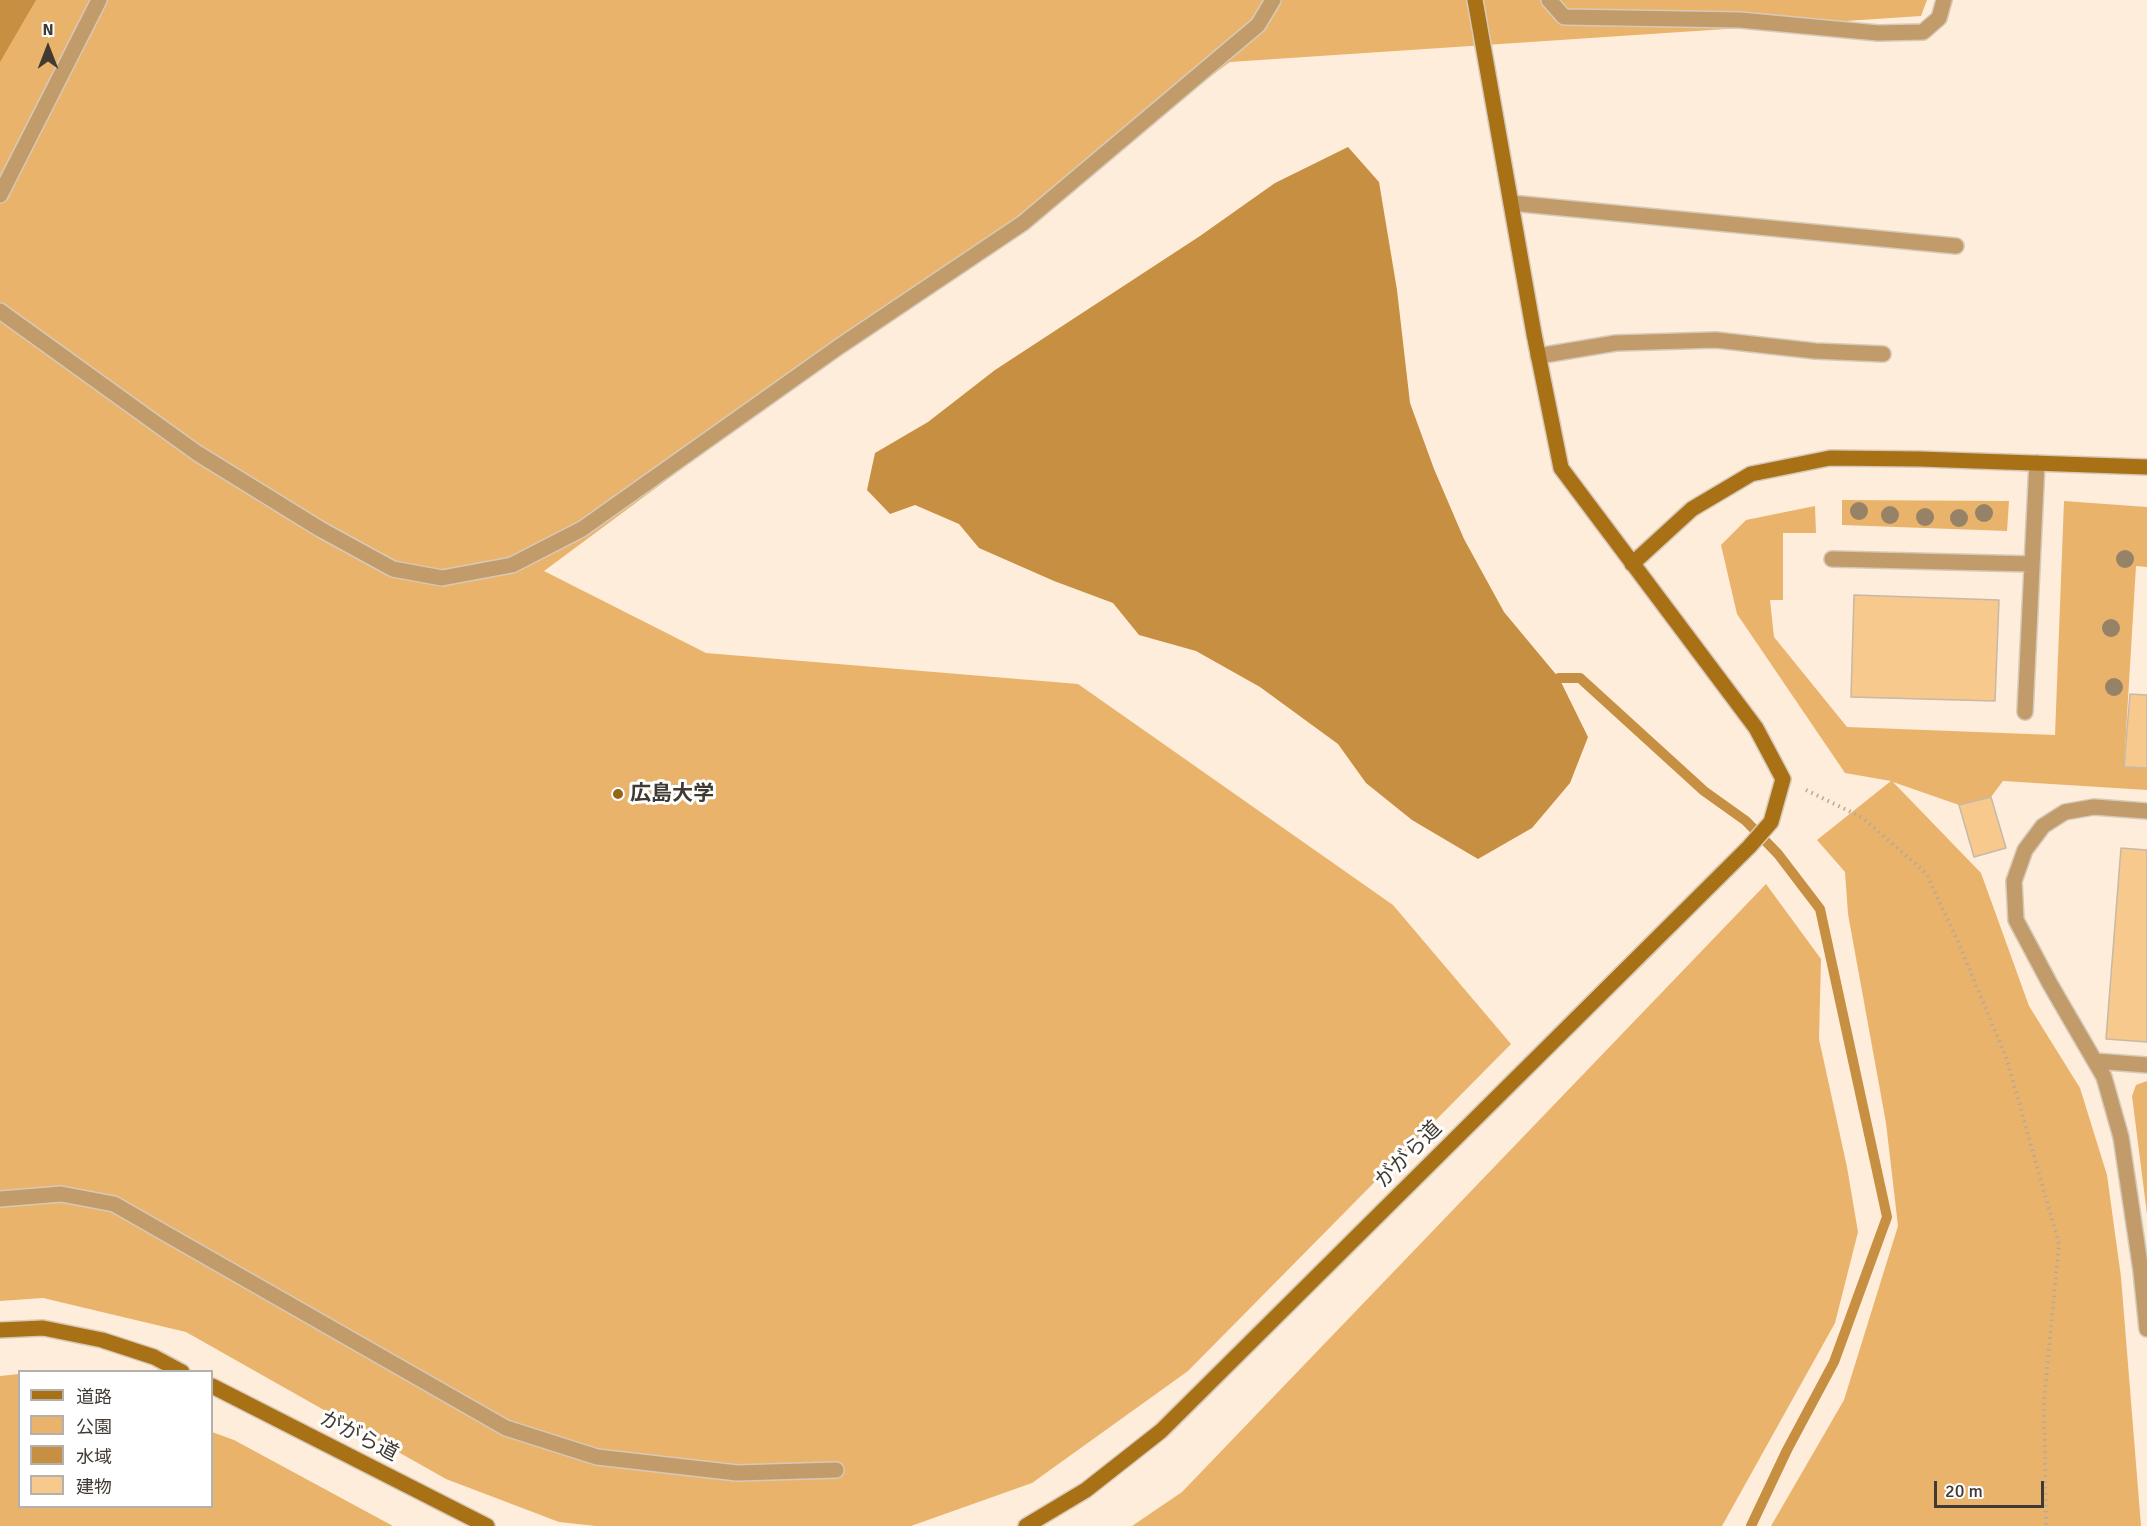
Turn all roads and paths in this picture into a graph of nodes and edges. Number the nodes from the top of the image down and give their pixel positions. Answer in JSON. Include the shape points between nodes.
{"nodes":[{"id":1,"x":99,"y":0,"type":"edge"},
{"id":2,"x":1273,"y":0,"type":"edge"},
{"id":3,"x":1475,"y":0,"type":"edge"},
{"id":4,"x":1549,"y":0,"type":"edge"},
{"id":5,"x":1944,"y":0,"type":"edge"},
{"id":6,"x":0,"y":195,"type":"edge"},
{"id":7,"x":1511,"y":203,"type":"junction"},
{"id":8,"x":1956,"y":246,"type":"dead end"},
{"id":9,"x":0,"y":311,"type":"edge"},
{"id":10,"x":1883,"y":354,"type":"dead end"},
{"id":11,"x":1538,"y":356,"type":"junction"},
{"id":12,"x":2037,"y":463,"type":"junction"},
{"id":13,"x":2147,"y":467,"type":"edge"},
{"id":14,"x":1832,"y":559,"type":"dead end"},
{"id":15,"x":1632,"y":564,"type":"junction"},
{"id":16,"x":2032,"y":564,"type":"junction"},
{"id":17,"x":2025,"y":712,"type":"dead end"},
{"id":18,"x":1783,"y":779,"type":"junction"},
{"id":19,"x":2147,"y":811,"type":"edge"},
{"id":20,"x":2095,"y":1061,"type":"junction"},
{"id":21,"x":2147,"y":1065,"type":"edge"},
{"id":22,"x":0,"y":1199,"type":"edge"},
{"id":23,"x":2147,"y":1329,"type":"edge"},
{"id":24,"x":0,"y":1330,"type":"edge"},
{"id":25,"x":180,"y":1370,"type":"edge"},
{"id":26,"x":213,"y":1387,"type":"edge"},
{"id":27,"x":836,"y":1470,"type":"dead end"},
{"id":28,"x":487,"y":1526,"type":"edge"},
{"id":29,"x":1026,"y":1526,"type":"edge"},
{"id":30,"x":2046,"y":1526,"type":"edge"}],
"edges":[{"from":1,"to":6,"type":"street"},
{"from":2,"to":9,"type":"street","via":[[1258,25],[1023,223],[840,346],[582,529],[512,565],[442,578],[393,569],[197,453]]},
{"from":3,"to":7,"type":"street"},
{"from":4,"to":5,"type":"street","via":[[1564,17],[1740,20],[1878,33],[1923,32],[1939,18]]},
{"from":7,"to":8,"type":"street"},
{"from":7,"to":11,"type":"street"},
{"from":10,"to":11,"type":"street","via":[[1716,340],[1616,344]]},
{"from":11,"to":15,"type":"street","via":[[1561,468]]},
{"from":12,"to":13,"type":"street"},
{"from":12,"to":15,"type":"street","via":[[1830,458],[1751,474],[1692,509]]},
{"from":12,"to":16,"type":"street"},
{"from":14,"to":16,"type":"street"},
{"from":15,"to":18,"type":"street","via":[[1756,728]]},
{"from":16,"to":17,"type":"street"},
{"from":18,"to":29,"type":"street","name":"ががら道","via":[[1771,822],[1749,846],[1161,1431],[1086,1490]]},
{"from":18,"to":30,"type":"path","via":[[1863,818],[1926,873],[2007,1060],[2059,1244],[2043,1400]]},
{"from":19,"to":20,"type":"street","via":[[2094,807],[2065,812],[2043,826],[2025,850],[2014,881],[2016,920]]},
{"from":20,"to":21,"type":"street"},
{"from":20,"to":23,"type":"street","via":[[2104,1077],[2121,1137]]},
{"from":22,"to":27,"type":"street","via":[[61,1194],[114,1204],[506,1428],[546,1441],[597,1457],[736,1473]]},
{"from":24,"to":25,"type":"street","via":[[43,1328],[102,1340]]},
{"from":26,"to":28,"type":"street","name":"ががら道"}]}
